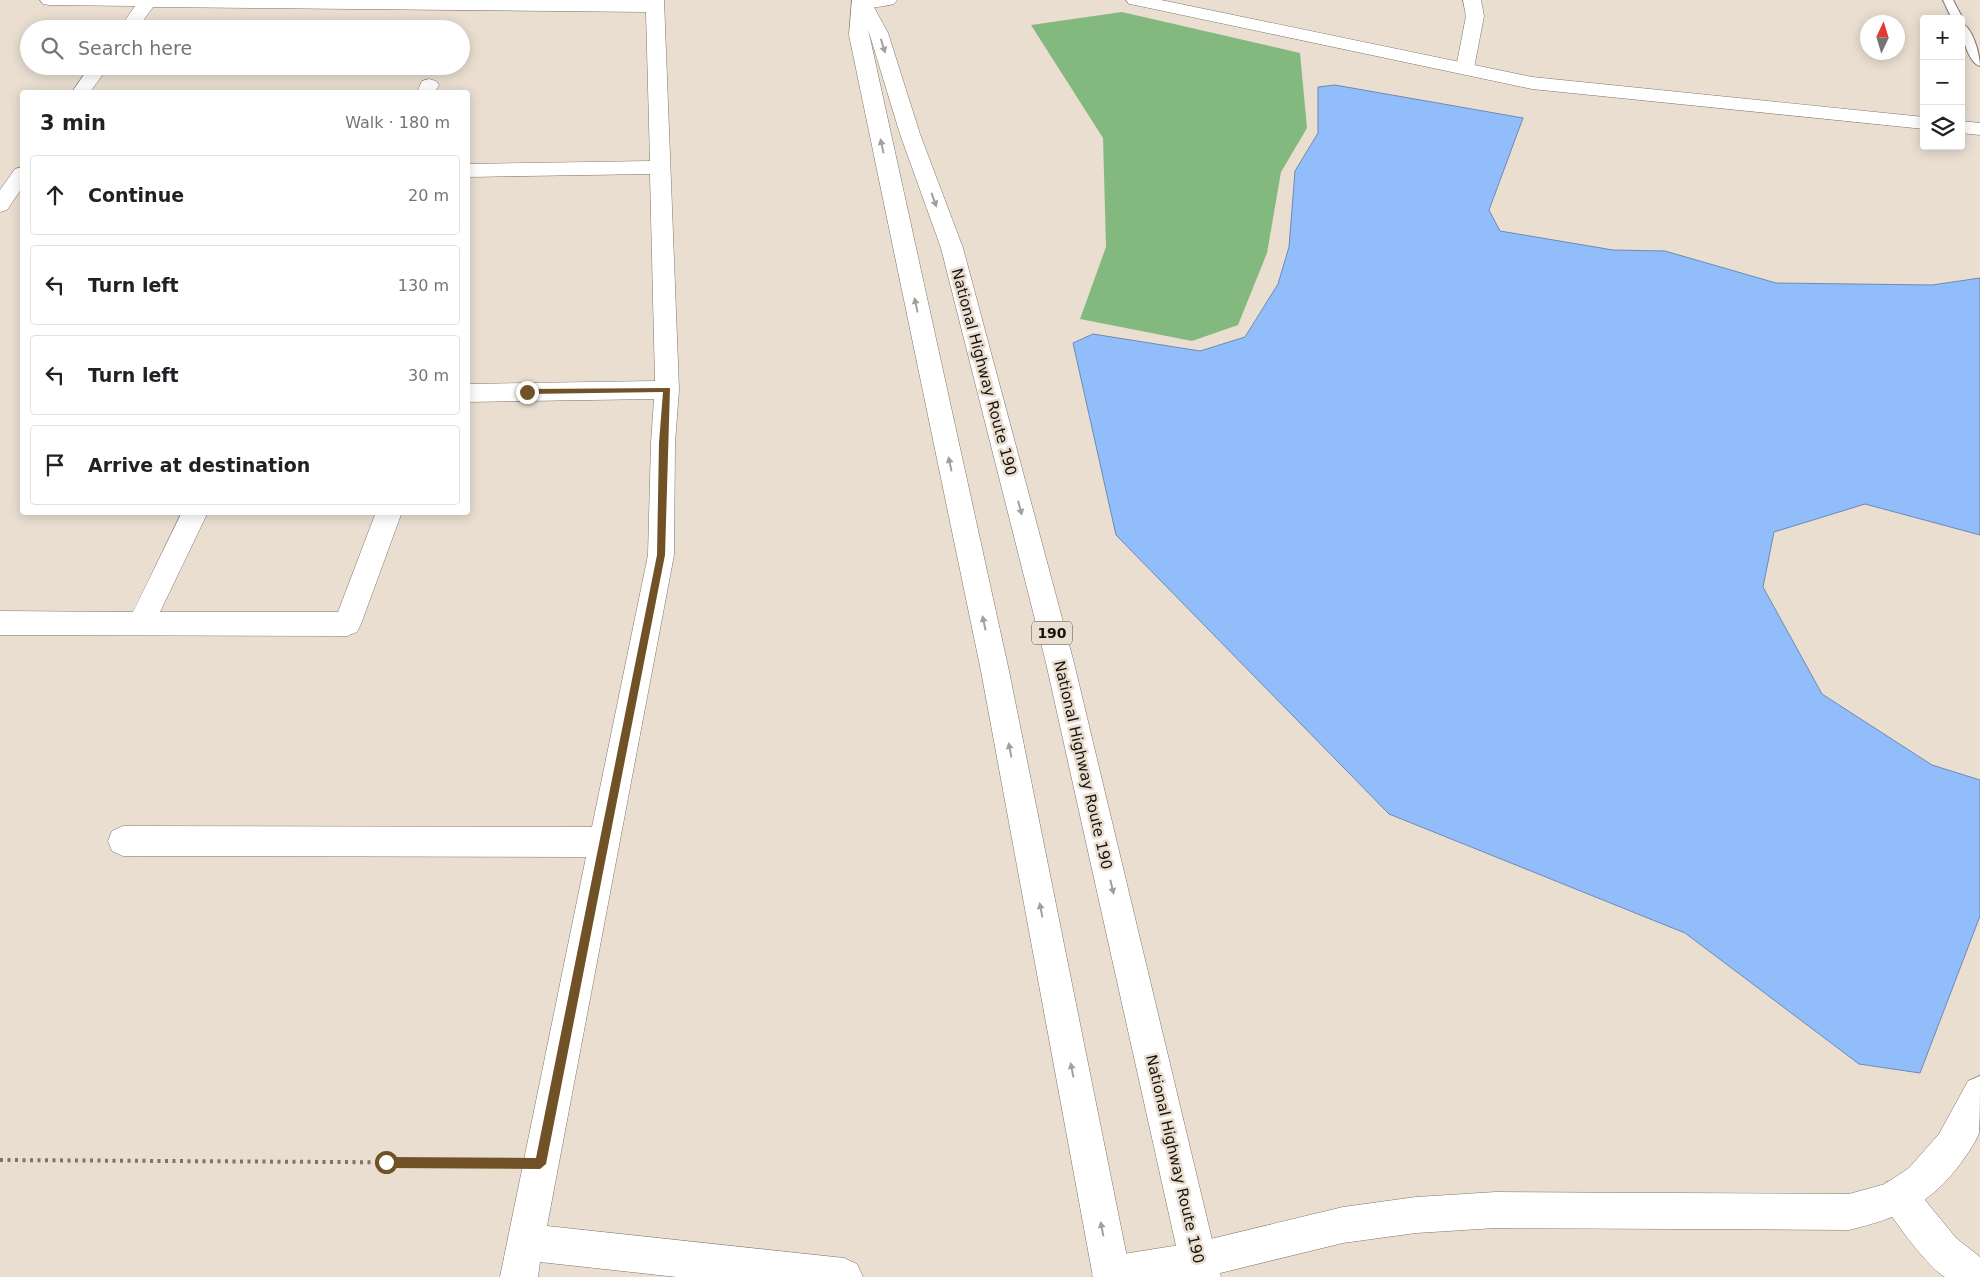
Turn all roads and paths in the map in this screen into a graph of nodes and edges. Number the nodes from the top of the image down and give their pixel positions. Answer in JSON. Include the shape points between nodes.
{"nodes":[{"id":1,"x":49,"y":0,"type":"edge"},
{"id":2,"x":149,"y":0,"type":"edge"},
{"id":3,"x":1136,"y":0,"type":"edge"},
{"id":4,"x":1472,"y":0,"type":"edge"},
{"id":5,"x":1948,"y":0,"type":"edge"},
{"id":6,"x":870,"y":1,"type":"edge"},
{"id":7,"x":655,"y":4,"type":"edge"},
{"id":8,"x":1956,"y":15,"type":"edge"},
{"id":9,"x":135,"y":20,"type":"edge"},
{"id":10,"x":1965,"y":34,"type":"edge"},
{"id":11,"x":1980,"y":63,"type":"edge"},
{"id":12,"x":1465,"y":68,"type":"junction"},
{"id":13,"x":93,"y":75,"type":"edge"},
{"id":14,"x":82,"y":90,"type":"edge"},
{"id":15,"x":1920,"y":123,"type":"edge"},
{"id":16,"x":1965,"y":127,"type":"edge"},
{"id":17,"x":1980,"y":129,"type":"edge"},
{"id":18,"x":661,"y":167,"type":"junction"},
{"id":19,"x":0,"y":170,"type":"edge"},
{"id":20,"x":20,"y":170,"type":"edge"},
{"id":21,"x":470,"y":170,"type":"edge"},
{"id":22,"x":20,"y":177,"type":"edge"},
{"id":23,"x":0,"y":205,"type":"edge"},
{"id":24,"x":667,"y":390,"type":"junction"},
{"id":25,"x":470,"y":392,"type":"edge"},
{"id":26,"x":194,"y":515,"type":"edge"},
{"id":27,"x":388,"y":515,"type":"edge"},
{"id":28,"x":0,"y":623,"type":"edge"},
{"id":29,"x":140,"y":624,"type":"junction"},
{"id":30,"x":124,"y":841,"type":"dead end"},
{"id":31,"x":604,"y":842,"type":"junction"},
{"id":32,"x":1980,"y":1093,"type":"edge"},
{"id":33,"x":0,"y":1160,"type":"edge"},
{"id":34,"x":540,"y":1164,"type":"junction"},
{"id":35,"x":1898,"y":1196,"type":"junction"},
{"id":36,"x":527,"y":1242,"type":"junction"},
{"id":37,"x":1200,"y":1268,"type":"edge"},
{"id":38,"x":1105,"y":1276,"type":"edge"},
{"id":39,"x":519,"y":1277,"type":"edge"},
{"id":40,"x":844,"y":1277,"type":"edge"},
{"id":41,"x":1975,"y":1277,"type":"edge"}],
"edges":[{"from":1,"to":2,"type":"main road"},
{"from":2,"to":7,"type":"main road"},
{"from":2,"to":9,"type":"main road"},
{"from":3,"to":12,"type":"main road"},
{"from":4,"to":12,"type":"main road","via":[[1475,16]]},
{"from":5,"to":8,"type":"lane"},
{"from":6,"to":37,"type":"main road","name":"National Highway Route 190","number":"190","one_way":true,"via":[[910,134],[952,248],[1060,663]]},
{"from":38,"to":6,"type":"main road","name":"National Highway Route 190","number":"190","one_way":true,"via":[[995,671],[858,35]]},
{"from":7,"to":18,"type":"main road"},
{"from":10,"to":11,"type":"lane"},
{"from":12,"to":15,"type":"main road","via":[[1532,83]]},
{"from":13,"to":14,"type":"main road"},
{"from":16,"to":17,"type":"main road"},
{"from":18,"to":21,"type":"main road"},
{"from":18,"to":24,"type":"main road"},
{"from":19,"to":20,"type":"main road"},
{"from":22,"to":23,"type":"main road"},
{"from":24,"to":25,"type":"main road"},
{"from":24,"to":31,"type":"main road","via":[[661,555]]},
{"from":26,"to":29,"type":"main road"},
{"from":27,"to":29,"type":"main road","via":[[347,624]]},
{"from":28,"to":29,"type":"main road"},
{"from":30,"to":31,"type":"main road"},
{"from":31,"to":34,"type":"main road"},
{"from":32,"to":35,"type":"main road","via":[[1971,1116],[1936,1165],[1910,1190]]},
{"from":33,"to":34,"type":"path"},
{"from":34,"to":36,"type":"main road"},
{"from":35,"to":37,"type":"main road","via":[[1883,1204],[1849,1212],[1496,1210],[1416,1215],[1343,1225]]},
{"from":35,"to":41,"type":"main road","via":[[1943,1251]]},
{"from":36,"to":39,"type":"main road"},
{"from":36,"to":40,"type":"main road"},
{"from":37,"to":38,"type":"main road"}]}
